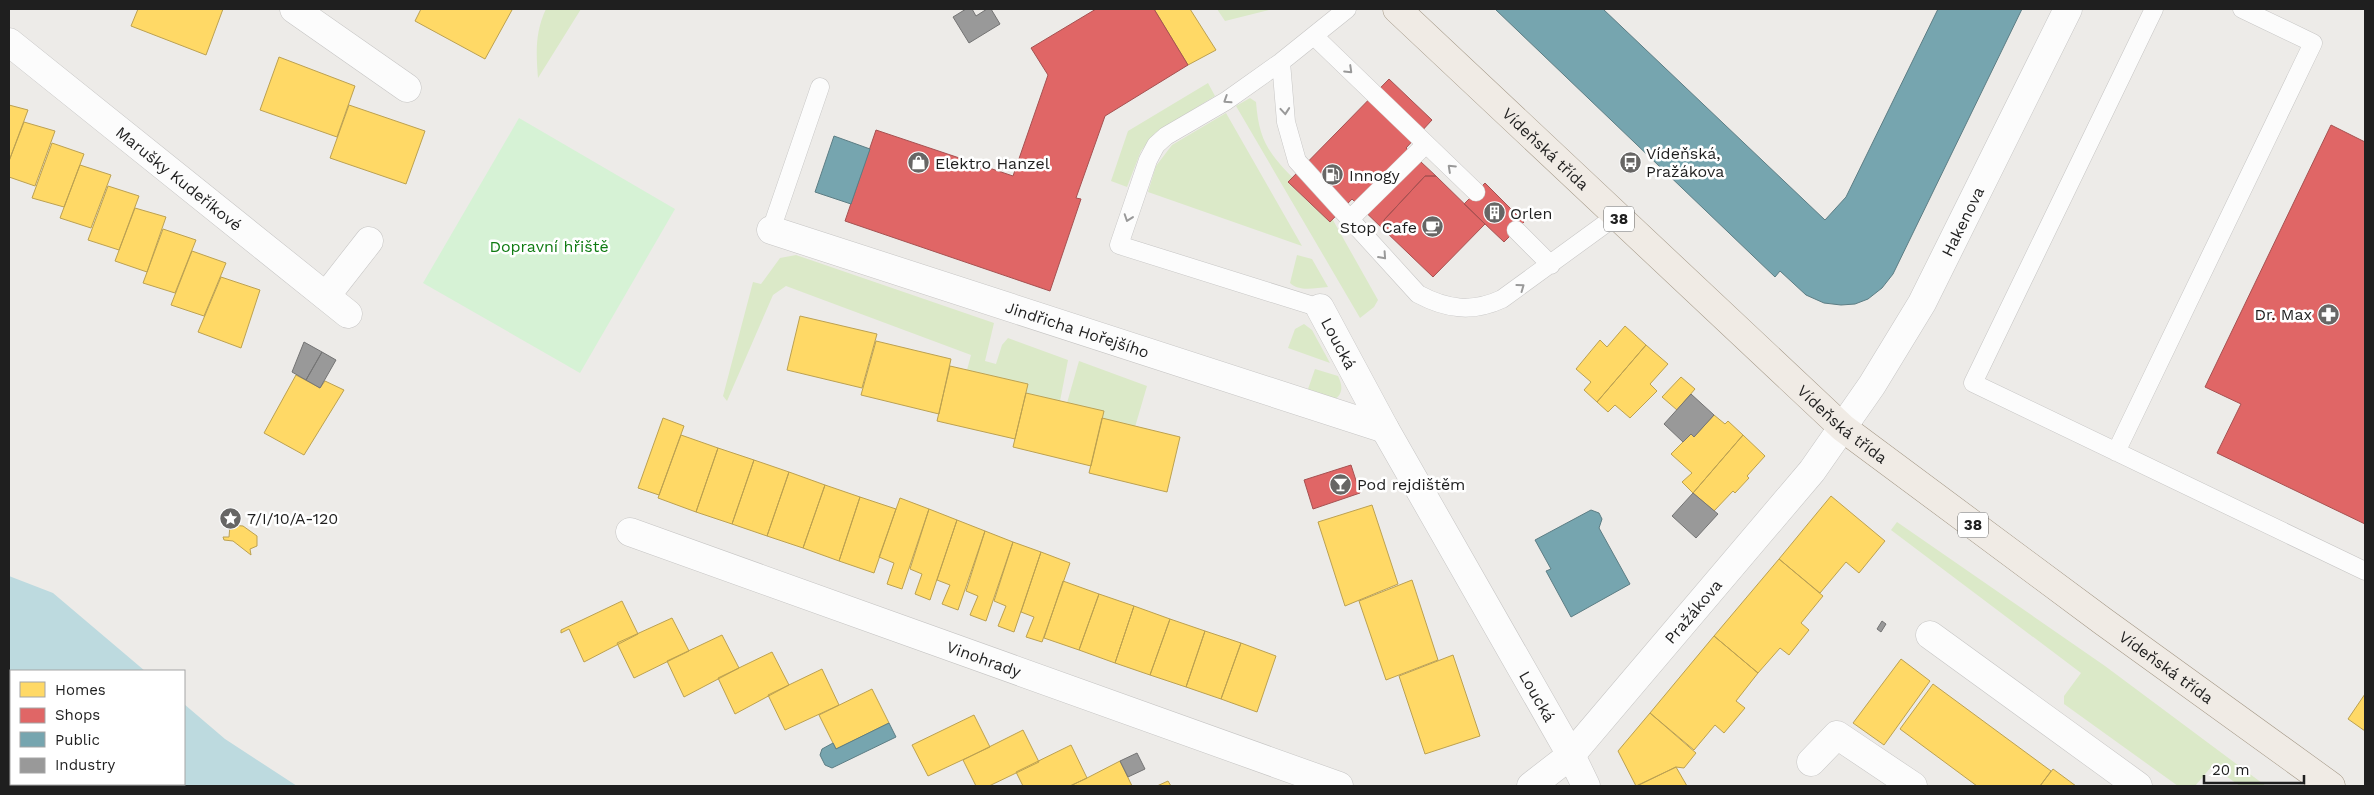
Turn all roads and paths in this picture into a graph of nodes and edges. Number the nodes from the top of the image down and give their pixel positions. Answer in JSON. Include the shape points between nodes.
{"nodes":[{"id":1,"x":294,"y":9,"type":"edge"},
{"id":2,"x":1347,"y":9,"type":"edge"},
{"id":3,"x":2068,"y":9,"type":"edge"},
{"id":4,"x":2154,"y":9,"type":"edge"},
{"id":5,"x":2242,"y":9,"type":"edge"},
{"id":6,"x":1407,"y":12,"type":"edge"},
{"id":7,"x":1314,"y":36,"type":"junction"},
{"id":8,"x":9,"y":42,"type":"edge"},
{"id":9,"x":1281,"y":62,"type":"junction"},
{"id":10,"x":820,"y":87,"type":"dead end"},
{"id":11,"x":407,"y":88,"type":"dead end"},
{"id":12,"x":1426,"y":144,"type":"junction"},
{"id":13,"x":1476,"y":192,"type":"dead end"},
{"id":14,"x":1616,"y":216,"type":"junction"},
{"id":15,"x":1350,"y":219,"type":"junction"},
{"id":16,"x":771,"y":230,"type":"joint"},
{"id":17,"x":1516,"y":230,"type":"dead end"},
{"id":18,"x":370,"y":241,"type":"dead end"},
{"id":19,"x":1550,"y":265,"type":"junction"},
{"id":20,"x":326,"y":296,"type":"junction"},
{"id":21,"x":1320,"y":308,"type":"joint"},
{"id":22,"x":348,"y":314,"type":"dead end"},
{"id":23,"x":1843,"y":428,"type":"junction"},
{"id":24,"x":1385,"y":430,"type":"junction"},
{"id":25,"x":2116,"y":452,"type":"junction"},
{"id":26,"x":630,"y":532,"type":"dead end"},
{"id":27,"x":2365,"y":571,"type":"edge"},
{"id":28,"x":1930,"y":636,"type":"dead end"},
{"id":29,"x":1571,"y":755,"type":"junction"},
{"id":30,"x":1811,"y":762,"type":"dead end"},
{"id":31,"x":1339,"y":786,"type":"edge"},
{"id":32,"x":1531,"y":786,"type":"edge"},
{"id":33,"x":1586,"y":786,"type":"edge"},
{"id":34,"x":1912,"y":786,"type":"edge"},
{"id":35,"x":2138,"y":786,"type":"edge"},
{"id":36,"x":2331,"y":786,"type":"edge"}],
"edges":[{"from":1,"to":11,"type":"street"},
{"from":2,"to":7,"type":"lane","name":"Loucká"},
{"from":3,"to":23,"type":"street","name":"Hakenova","via":[[1922,303]]},
{"from":4,"to":25,"type":"lane","via":[[1973,383]]},
{"from":5,"to":25,"type":"lane","via":[[2313,43]]},
{"from":6,"to":14,"type":"main road","name":"Vídeňská třída","number":"38"},
{"from":7,"to":9,"type":"lane","name":"Loucká"},
{"from":7,"to":12,"type":"lane","one_way":true},
{"from":8,"to":20,"type":"street","name":"Marušky Kudeříkové"},
{"from":9,"to":15,"type":"lane","one_way":true,"via":[[1286,122],[1297,161]]},
{"from":9,"to":21,"type":"lane","name":"Loucká","one_way":true,"via":[[1156,145],[1119,245]]},
{"from":10,"to":16,"type":"lane"},
{"from":13,"to":12,"type":"lane","one_way":true},
{"from":12,"to":15,"type":"lane"},
{"from":14,"to":19,"type":"lane"},
{"from":14,"to":23,"type":"main road","name":"Vídeňská třída","number":"38"},
{"from":15,"to":19,"type":"lane","one_way":true,"via":[[1418,294],[1437,304],[1452,307],[1490,304],[1516,291]]},
{"from":16,"to":24,"type":"street","name":"Jindřicha Hořejšího"},
{"from":17,"to":19,"type":"lane"},
{"from":18,"to":20,"type":"street"},
{"from":20,"to":22,"type":"street","name":"Marušky Kudeříkové"},
{"from":21,"to":24,"type":"street","name":"Loucká"},
{"from":23,"to":29,"type":"street","name":"Pražákova","via":[[1812,471]]},
{"from":23,"to":36,"type":"main road","name":"Vídeňská třída","number":"38"},
{"from":24,"to":29,"type":"street","name":"Loucká"},
{"from":25,"to":27,"type":"lane"},
{"from":26,"to":31,"type":"street","name":"Vinohrady"},
{"from":28,"to":35,"type":"street"},
{"from":29,"to":32,"type":"street","name":"Pražákova"},
{"from":29,"to":33,"type":"street","name":"Loucká"},
{"from":30,"to":34,"type":"street","via":[[1837,735]]}]}
